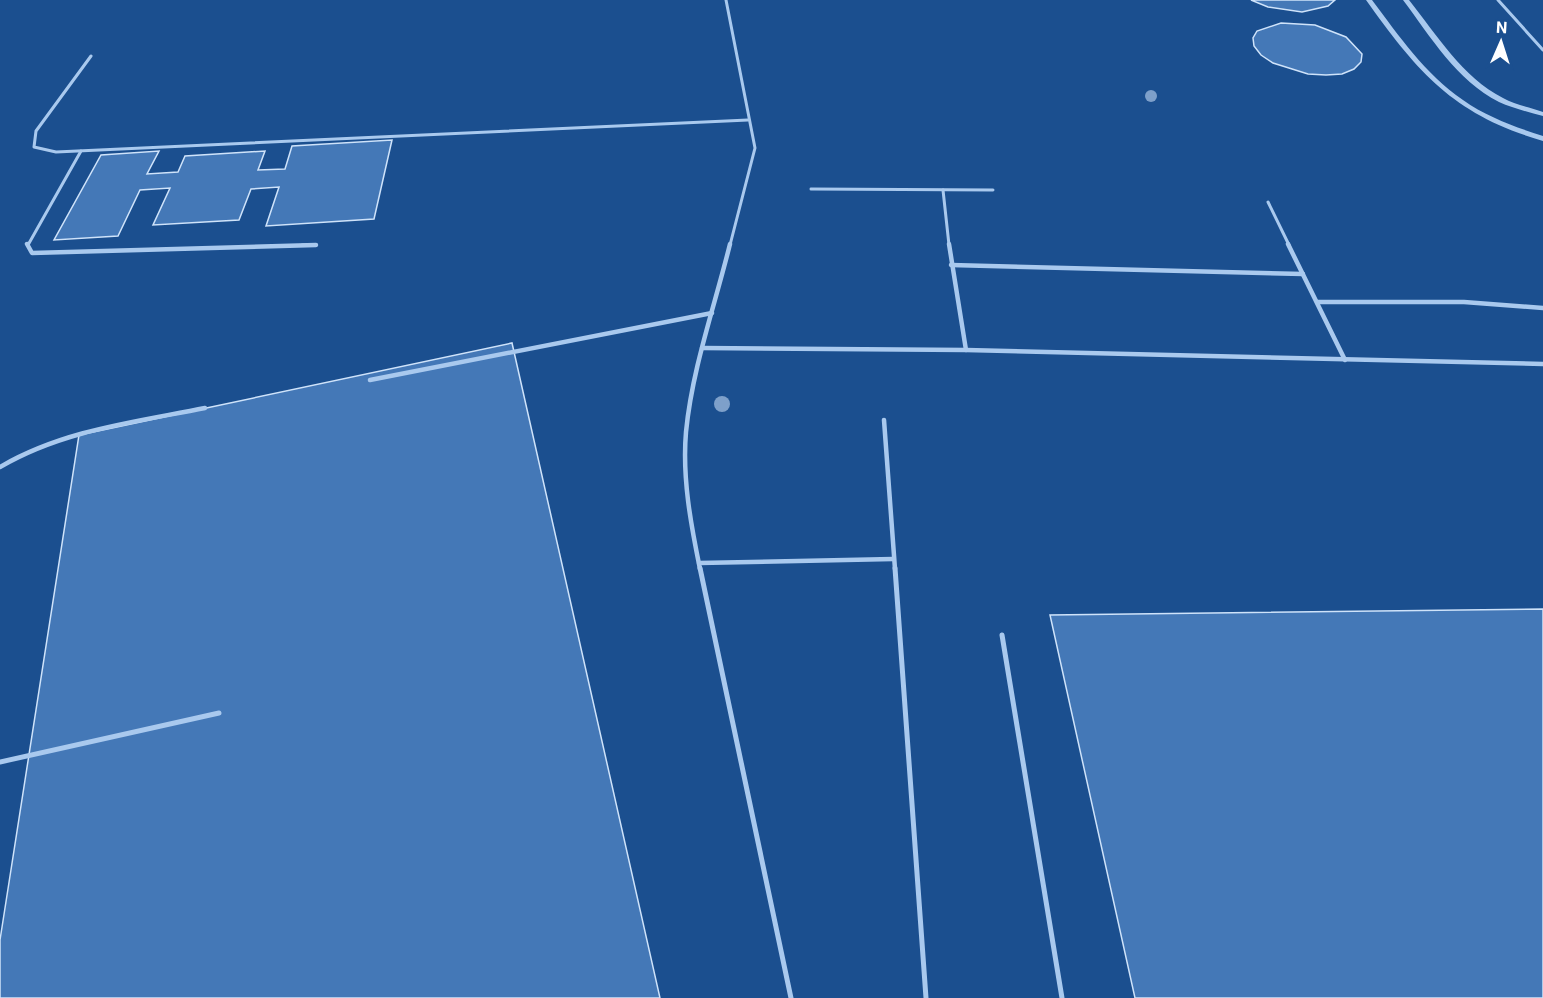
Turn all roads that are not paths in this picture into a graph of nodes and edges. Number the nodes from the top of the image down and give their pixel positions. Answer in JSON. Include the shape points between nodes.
{"nodes":[{"id":1,"x":726,"y":0,"type":"edge"},
{"id":2,"x":1369,"y":0,"type":"edge"},
{"id":3,"x":1406,"y":0,"type":"edge"},
{"id":4,"x":1498,"y":0,"type":"edge"},
{"id":5,"x":1543,"y":50,"type":"edge"},
{"id":6,"x":91,"y":56,"type":"dead end"},
{"id":7,"x":1543,"y":114,"type":"edge"},
{"id":8,"x":748,"y":120,"type":"junction"},
{"id":9,"x":1543,"y":140,"type":"edge"},
{"id":10,"x":81,"y":151,"type":"junction"},
{"id":11,"x":811,"y":189,"type":"dead end"},
{"id":12,"x":943,"y":190,"type":"junction"},
{"id":13,"x":993,"y":190,"type":"dead end"},
{"id":14,"x":1268,"y":202,"type":"dead end"},
{"id":15,"x":316,"y":245,"type":"dead end"},
{"id":16,"x":951,"y":266,"type":"junction"},
{"id":17,"x":1303,"y":274,"type":"junction"},
{"id":18,"x":1317,"y":302,"type":"junction"},
{"id":19,"x":1543,"y":308,"type":"edge"},
{"id":20,"x":712,"y":314,"type":"junction"},
{"id":21,"x":702,"y":348,"type":"junction"},
{"id":22,"x":966,"y":351,"type":"junction"},
{"id":23,"x":1345,"y":360,"type":"junction"},
{"id":24,"x":1543,"y":364,"type":"edge"},
{"id":25,"x":370,"y":380,"type":"dead end"},
{"id":26,"x":205,"y":408,"type":"dead end"},
{"id":27,"x":884,"y":420,"type":"dead end"},
{"id":28,"x":0,"y":467,"type":"edge"},
{"id":29,"x":893,"y":559,"type":"junction"},
{"id":30,"x":699,"y":563,"type":"junction"},
{"id":31,"x":1002,"y":635,"type":"dead end"},
{"id":32,"x":219,"y":713,"type":"dead end"},
{"id":33,"x":0,"y":762,"type":"edge"},
{"id":34,"x":791,"y":998,"type":"edge"},
{"id":35,"x":926,"y":998,"type":"edge"},
{"id":36,"x":1062,"y":998,"type":"edge"}],
"edges":[{"from":1,"to":8,"type":"lane"},
{"from":2,"to":9,"type":"street","via":[[1414,61],[1441,89],[1466,108]]},
{"from":3,"to":7,"type":"street","via":[[1482,88],[1500,99]]},
{"from":4,"to":5,"type":"lane"},
{"from":6,"to":10,"type":"lane","via":[[36,131],[34,147],[56,152]]},
{"from":8,"to":10,"type":"lane"},
{"from":8,"to":20,"type":"lane","via":[[755,148]]},
{"from":10,"to":15,"type":"lane","via":[[27,244],[32,253]]},
{"from":11,"to":12,"type":"lane"},
{"from":12,"to":13,"type":"lane"},
{"from":12,"to":16,"type":"lane"},
{"from":14,"to":17,"type":"lane"},
{"from":16,"to":17,"type":"lane"},
{"from":16,"to":22,"type":"lane"},
{"from":17,"to":18,"type":"lane"},
{"from":18,"to":19,"type":"lane","via":[[1464,302]]},
{"from":18,"to":23,"type":"lane"},
{"from":20,"to":21,"type":"lane"},
{"from":20,"to":25,"type":"lane"},
{"from":21,"to":22,"type":"lane"},
{"from":21,"to":30,"type":"lane","via":[[686,433],[686,488]]},
{"from":22,"to":23,"type":"lane"},
{"from":23,"to":24,"type":"lane"},
{"from":26,"to":28,"type":"lane","via":[[48,442]]},
{"from":27,"to":29,"type":"lane"},
{"from":29,"to":30,"type":"lane"},
{"from":29,"to":35,"type":"lane"},
{"from":30,"to":34,"type":"lane"},
{"from":31,"to":36,"type":"lane"},
{"from":32,"to":33,"type":"lane"}]}
